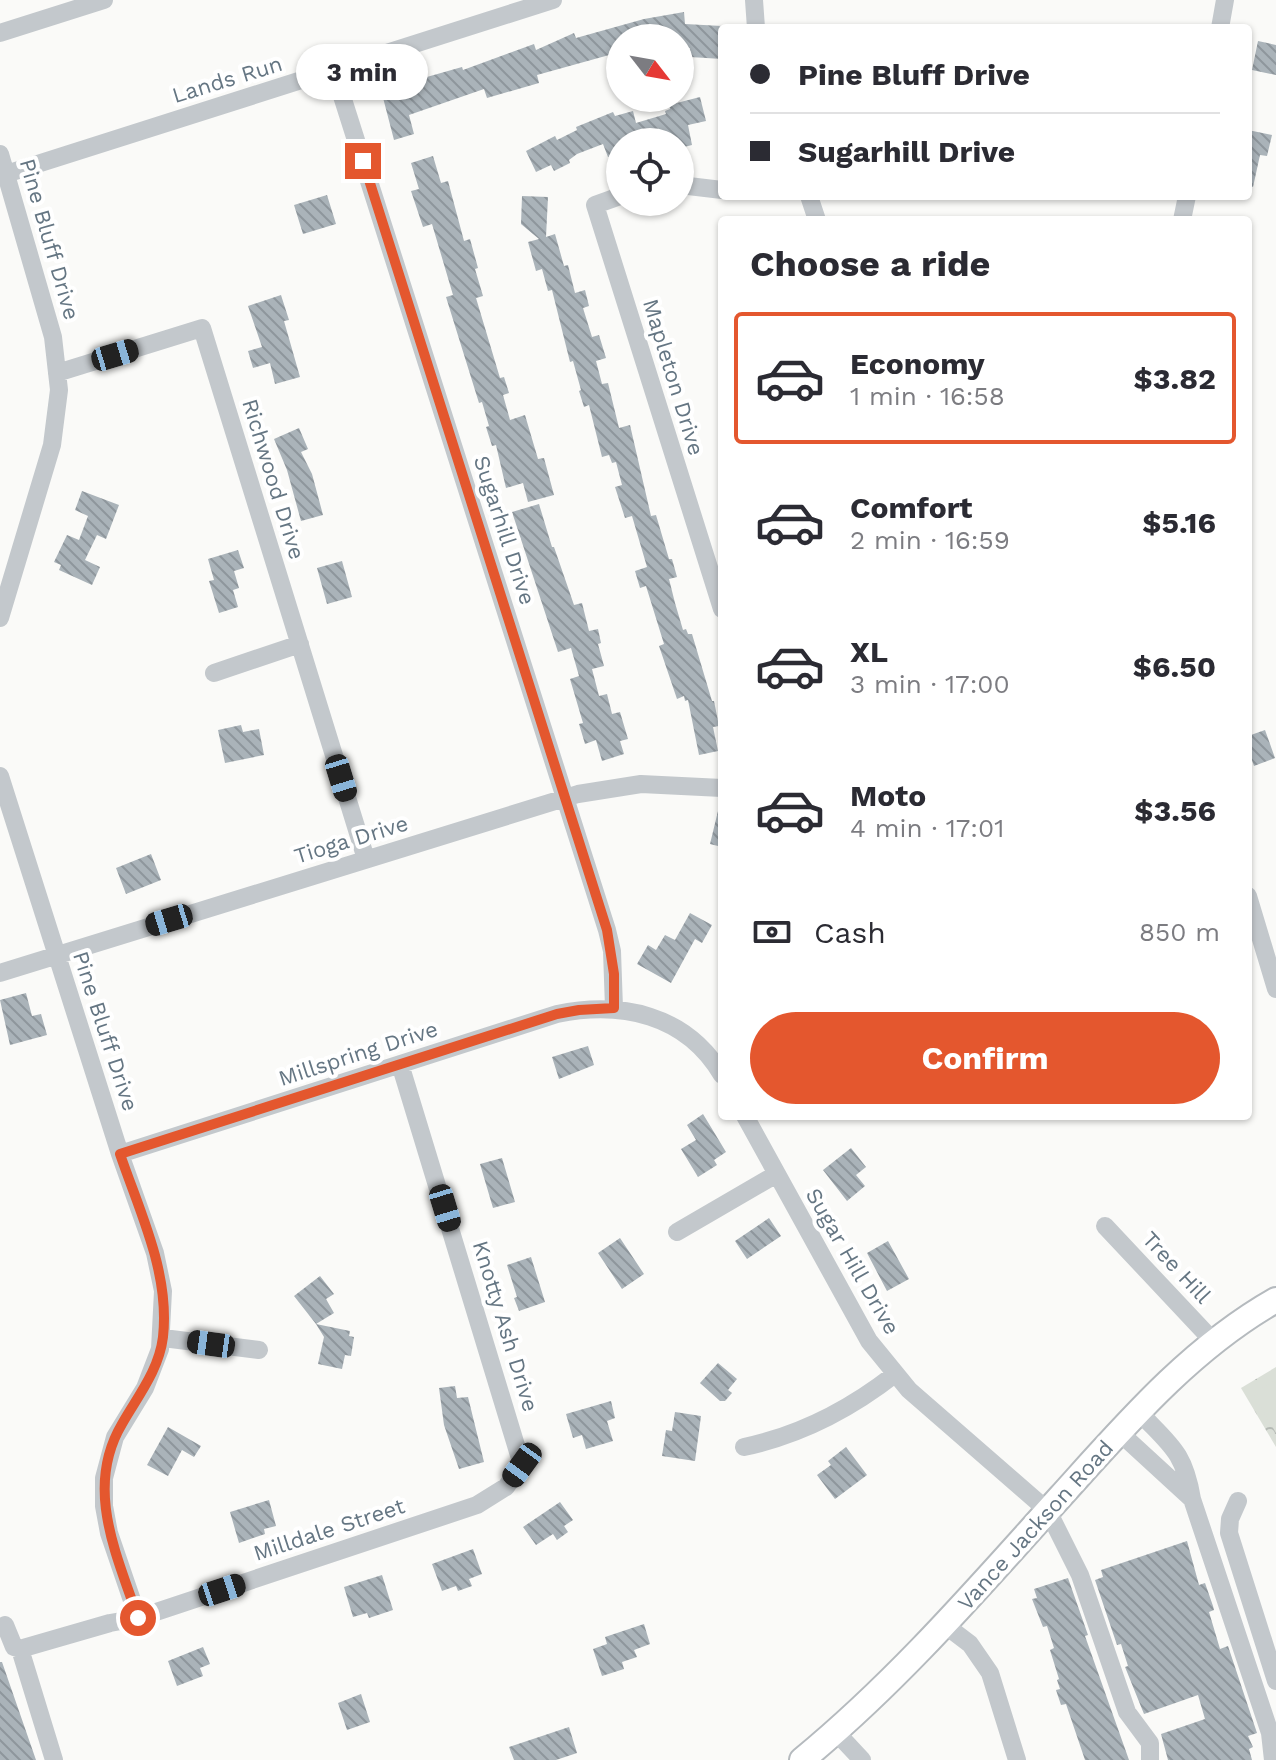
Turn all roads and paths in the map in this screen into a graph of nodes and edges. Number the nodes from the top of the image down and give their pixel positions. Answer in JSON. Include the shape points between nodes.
{"nodes":[{"id":1,"x":104,"y":0,"type":"edge"},
{"id":2,"x":553,"y":0,"type":"edge"},
{"id":3,"x":754,"y":0,"type":"edge"},
{"id":4,"x":1225,"y":0,"type":"edge"},
{"id":5,"x":756,"y":24,"type":"edge"},
{"id":6,"x":1221,"y":24,"type":"edge"},
{"id":7,"x":0,"y":33,"type":"edge"},
{"id":8,"x":334,"y":71,"type":"junction"},
{"id":9,"x":0,"y":154,"type":"edge"},
{"id":10,"x":6,"y":174,"type":"junction"},
{"id":11,"x":694,"y":187,"type":"edge"},
{"id":12,"x":718,"y":190,"type":"edge"},
{"id":13,"x":606,"y":201,"type":"edge"},
{"id":14,"x":57,"y":373,"type":"junction"},
{"id":15,"x":718,"y":596,"type":"edge"},
{"id":16,"x":0,"y":618,"type":"edge"},
{"id":17,"x":300,"y":644,"type":"junction"},
{"id":18,"x":214,"y":673,"type":"dead end"},
{"id":19,"x":0,"y":776,"type":"edge"},
{"id":20,"x":718,"y":788,"type":"edge"},
{"id":21,"x":565,"y":798,"type":"junction"},
{"id":22,"x":366,"y":859,"type":"junction"},
{"id":23,"x":1252,"y":904,"type":"edge"},
{"id":24,"x":1268,"y":935,"type":"edge"},
{"id":25,"x":56,"y":956,"type":"junction"},
{"id":26,"x":0,"y":973,"type":"edge"},
{"id":27,"x":1276,"y":989,"type":"edge"},
{"id":28,"x":614,"y":1008,"type":"junction"},
{"id":29,"x":400,"y":1064,"type":"junction"},
{"id":30,"x":718,"y":1070,"type":"edge"},
{"id":31,"x":747,"y":1120,"type":"edge"},
{"id":32,"x":120,"y":1154,"type":"junction"},
{"id":33,"x":775,"y":1175,"type":"junction"},
{"id":34,"x":1105,"y":1226,"type":"dead end"},
{"id":35,"x":677,"y":1232,"type":"dead end"},
{"id":36,"x":1276,"y":1300,"type":"edge"},
{"id":37,"x":163,"y":1338,"type":"junction"},
{"id":38,"x":1214,"y":1342,"type":"junction"},
{"id":39,"x":259,"y":1350,"type":"dead end"},
{"id":40,"x":895,"y":1374,"type":"junction"},
{"id":41,"x":1138,"y":1411,"type":"junction"},
{"id":42,"x":1119,"y":1432,"type":"junction"},
{"id":43,"x":744,"y":1447,"type":"dead end"},
{"id":44,"x":1179,"y":1454,"type":"junction"},
{"id":45,"x":522,"y":1465,"type":"joint"},
{"id":46,"x":1163,"y":1473,"type":"junction"},
{"id":47,"x":1192,"y":1499,"type":"junction"},
{"id":48,"x":1238,"y":1501,"type":"dead end"},
{"id":49,"x":1048,"y":1511,"type":"junction"},
{"id":50,"x":138,"y":1618,"type":"junction"},
{"id":51,"x":2,"y":1620,"type":"edge"},
{"id":52,"x":945,"y":1625,"type":"junction"},
{"id":53,"x":20,"y":1649,"type":"junction"},
{"id":54,"x":1276,"y":1681,"type":"edge"},
{"id":55,"x":835,"y":1731,"type":"junction"},
{"id":56,"x":54,"y":1760,"type":"edge"},
{"id":57,"x":802,"y":1760,"type":"edge"},
{"id":58,"x":862,"y":1760,"type":"edge"},
{"id":59,"x":1017,"y":1760,"type":"edge"},
{"id":60,"x":1150,"y":1760,"type":"edge"},
{"id":61,"x":1273,"y":1760,"type":"edge"}],
"edges":[{"from":1,"to":7,"type":"street"},
{"from":2,"to":8,"type":"street","name":"Lands Run"},
{"from":3,"to":5,"type":"street"},
{"from":4,"to":6,"type":"street"},
{"from":8,"to":10,"type":"street","name":"Lands Run"},
{"from":8,"to":21,"type":"street","name":"Sugarhill Drive"},
{"from":9,"to":10,"type":"street","name":"Pine Bluff Drive"},
{"from":10,"to":14,"type":"street","name":"Pine Bluff Drive","via":[[50,324]]},
{"from":11,"to":12,"type":"street"},
{"from":13,"to":15,"type":"street","name":"Mapleton Drive","via":[[595,205]]},
{"from":14,"to":16,"type":"street","name":"Pine Bluff Drive","via":[[52,445]]},
{"from":14,"to":17,"type":"street","name":"Richwood Drive","via":[[202,328]]},
{"from":17,"to":18,"type":"street"},
{"from":17,"to":22,"type":"street","name":"Richwood Drive"},
{"from":19,"to":25,"type":"street","name":"Pine Bluff Drive"},
{"from":20,"to":21,"type":"street","name":"Tioga Drive","via":[[641,784]]},
{"from":21,"to":22,"type":"street","name":"Tioga Drive"},
{"from":21,"to":28,"type":"street","name":"Sugarhill Drive","via":[[609,940]]},
{"from":22,"to":25,"type":"street","name":"Tioga Drive"},
{"from":23,"to":24,"type":"street"},
{"from":24,"to":27,"type":"street"},
{"from":25,"to":26,"type":"street","name":"Tioga Drive"},
{"from":25,"to":32,"type":"street","name":"Pine Bluff Drive"},
{"from":28,"to":29,"type":"street","name":"Millspring Drive","via":[[557,1014]]},
{"from":28,"to":30,"type":"street","via":[[676,1029]]},
{"from":29,"to":32,"type":"street","name":"Millspring Drive"},
{"from":29,"to":45,"type":"street","name":"Knotty Ash Drive"},
{"from":31,"to":33,"type":"street","name":"Sugar Hill Drive"},
{"from":32,"to":37,"type":"street","name":"Pine Bluff Drive","via":[[155,1253],[163,1291]]},
{"from":33,"to":35,"type":"street"},
{"from":33,"to":40,"type":"street","name":"Sugar Hill Drive","via":[[850,1310]]},
{"from":34,"to":38,"type":"street","name":"Tree Hill"},
{"from":36,"to":38,"type":"main road","name":"Vance Jackson Road"},
{"from":37,"to":39,"type":"street"},
{"from":37,"to":50,"type":"street","name":"Pine Bluff Drive","via":[[145,1388],[115,1437],[104,1478],[109,1533]]},
{"from":38,"to":41,"type":"main road","name":"Vance Jackson Road"},
{"from":40,"to":43,"type":"street","via":[[799,1432]]},
{"from":40,"to":49,"type":"street","name":"Sugar Hill Drive"},
{"from":41,"to":42,"type":"main road","name":"Vance Jackson Road"},
{"from":41,"to":44,"type":"street"},
{"from":42,"to":46,"type":"street"},
{"from":42,"to":49,"type":"main road","name":"Vance Jackson Road"},
{"from":44,"to":46,"type":"street"},
{"from":44,"to":47,"type":"street"},
{"from":45,"to":50,"type":"street","name":"Milldale Street","via":[[506,1487],[477,1505]]},
{"from":46,"to":47,"type":"street"},
{"from":47,"to":61,"type":"street","via":[[1270,1733]]},
{"from":48,"to":54,"type":"street","via":[[1229,1533]]},
{"from":49,"to":52,"type":"main road","name":"Vance Jackson Road"},
{"from":49,"to":60,"type":"street","via":[[1080,1575],[1127,1712],[1150,1743]]},
{"from":50,"to":53,"type":"street","name":"Milldale Street"},
{"from":51,"to":53,"type":"street","via":[[14,1647]]},
{"from":52,"to":55,"type":"main road","name":"Vance Jackson Road"},
{"from":52,"to":59,"type":"street","via":[[970,1644],[990,1673]]},
{"from":53,"to":56,"type":"street"},
{"from":55,"to":57,"type":"main road","name":"Vance Jackson Road"},
{"from":55,"to":58,"type":"street"}]}
